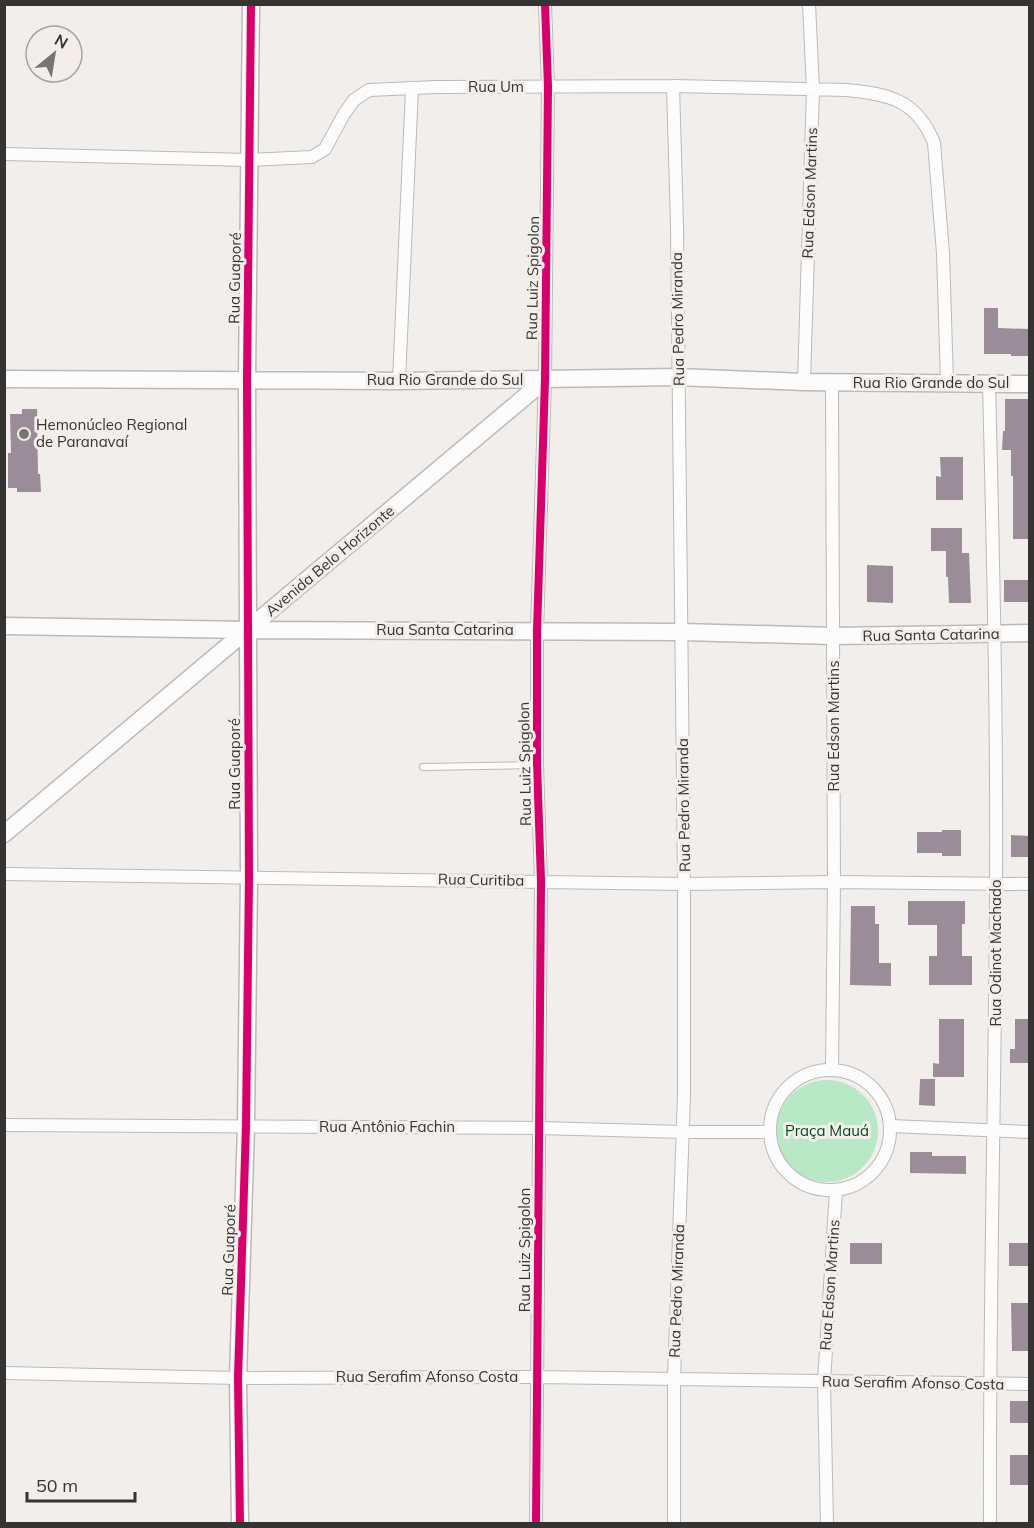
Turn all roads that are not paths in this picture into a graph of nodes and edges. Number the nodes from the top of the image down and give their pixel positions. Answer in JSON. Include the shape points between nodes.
{"nodes":[{"id":1,"x":251,"y":4,"type":"edge"},
{"id":2,"x":545,"y":4,"type":"edge"},
{"id":3,"x":809,"y":4,"type":"edge"},
{"id":4,"x":672,"y":86,"type":"junction"},
{"id":5,"x":548,"y":87,"type":"junction"},
{"id":6,"x":412,"y":88,"type":"junction"},
{"id":7,"x":813,"y":89,"type":"junction"},
{"id":8,"x":4,"y":154,"type":"edge"},
{"id":9,"x":249,"y":160,"type":"junction"},
{"id":10,"x":678,"y":377,"type":"junction"},
{"id":11,"x":4,"y":379,"type":"edge"},
{"id":12,"x":247,"y":379,"type":"junction"},
{"id":13,"x":545,"y":380,"type":"junction"},
{"id":14,"x":399,"y":381,"type":"junction"},
{"id":15,"x":804,"y":382,"type":"junction"},
{"id":16,"x":832,"y":382,"type":"junction"},
{"id":17,"x":947,"y":382,"type":"junction"},
{"id":18,"x":989,"y":383,"type":"junction"},
{"id":19,"x":1029,"y":384,"type":"edge"},
{"id":20,"x":4,"y":626,"type":"edge"},
{"id":21,"x":248,"y":630,"type":"junction"},
{"id":22,"x":537,"y":631,"type":"junction"},
{"id":23,"x":682,"y":632,"type":"junction"},
{"id":24,"x":1029,"y":633,"type":"edge"},
{"id":25,"x":995,"y":634,"type":"junction"},
{"id":26,"x":833,"y":636,"type":"junction"},
{"id":27,"x":537,"y":765,"type":"junction"},
{"id":28,"x":423,"y":767,"type":"dead end"},
{"id":29,"x":4,"y":834,"type":"edge"},
{"id":30,"x":4,"y":874,"type":"edge"},
{"id":31,"x":249,"y":877,"type":"junction"},
{"id":32,"x":541,"y":881,"type":"junction"},
{"id":33,"x":834,"y":882,"type":"junction"},
{"id":34,"x":684,"y":884,"type":"junction"},
{"id":35,"x":996,"y":884,"type":"junction"},
{"id":36,"x":1029,"y":884,"type":"edge"},
{"id":37,"x":832,"y":1070,"type":"junction"},
{"id":38,"x":4,"y":1125,"type":"edge"},
{"id":39,"x":246,"y":1126,"type":"junction"},
{"id":40,"x":891,"y":1126,"type":"junction"},
{"id":41,"x":539,"y":1128,"type":"junction"},
{"id":42,"x":994,"y":1131,"type":"junction"},
{"id":43,"x":683,"y":1132,"type":"junction"},
{"id":44,"x":770,"y":1132,"type":"junction"},
{"id":45,"x":1029,"y":1132,"type":"edge"},
{"id":46,"x":836,"y":1190,"type":"junction"},
{"id":47,"x":4,"y":1373,"type":"edge"},
{"id":48,"x":537,"y":1377,"type":"junction"},
{"id":49,"x":238,"y":1378,"type":"junction"},
{"id":50,"x":674,"y":1379,"type":"junction"},
{"id":51,"x":824,"y":1382,"type":"junction"},
{"id":52,"x":989,"y":1384,"type":"junction"},
{"id":53,"x":1029,"y":1384,"type":"edge"},
{"id":54,"x":240,"y":1524,"type":"edge"},
{"id":55,"x":536,"y":1524,"type":"edge"},
{"id":56,"x":674,"y":1524,"type":"edge"},
{"id":57,"x":826,"y":1524,"type":"edge"},
{"id":58,"x":990,"y":1524,"type":"edge"}],
"edges":[{"from":1,"to":9,"type":"street","name":"Rua Guaporé"},
{"from":2,"to":5,"type":"street","name":"Rua Luiz Spigolon"},
{"from":3,"to":7,"type":"street","name":"Rua Edson Martins"},
{"from":4,"to":5,"type":"street","name":"Rua Um"},
{"from":4,"to":7,"type":"street","name":"Rua Um"},
{"from":4,"to":10,"type":"street","name":"Rua Pedro Miranda"},
{"from":5,"to":6,"type":"street","name":"Rua Um"},
{"from":5,"to":13,"type":"street","name":"Rua Luiz Spigolon"},
{"from":6,"to":9,"type":"street","name":"Rua Um","via":[[369,90],[354,100],[325,149],[312,157]]},
{"from":6,"to":14,"type":"street"},
{"from":7,"to":15,"type":"street","name":"Rua Edson Martins"},
{"from":7,"to":17,"type":"street","name":"Rua Um","via":[[874,93],[899,100],[930,131],[943,253]]},
{"from":8,"to":9,"type":"street","name":"Rua Um"},
{"from":9,"to":12,"type":"street","name":"Rua Guaporé"},
{"from":10,"to":13,"type":"street","name":"Rua Rio Grande do Sul"},
{"from":10,"to":15,"type":"street","name":"Rua Rio Grande do Sul"},
{"from":10,"to":23,"type":"street","name":"Rua Pedro Miranda"},
{"from":11,"to":12,"type":"street","name":"Rua Rio Grande do Sul"},
{"from":12,"to":14,"type":"street","name":"Rua Rio Grande do Sul"},
{"from":12,"to":21,"type":"street","name":"Rua Guaporé"},
{"from":13,"to":14,"type":"street","name":"Rua Rio Grande do Sul"},
{"from":13,"to":21,"type":"street","name":"Avenida Belo Horizonte"},
{"from":13,"to":22,"type":"street","name":"Rua Luiz Spigolon"},
{"from":15,"to":16,"type":"street","name":"Rua Rio Grande do Sul"},
{"from":16,"to":17,"type":"street","name":"Rua Rio Grande do Sul"},
{"from":16,"to":26,"type":"street","name":"Rua Edson Martins"},
{"from":17,"to":18,"type":"street","name":"Rua Rio Grande do Sul"},
{"from":18,"to":19,"type":"street","name":"Rua Rio Grande do Sul"},
{"from":18,"to":25,"type":"street","name":"Rua Odinot Machado"},
{"from":20,"to":21,"type":"street","name":"Rua Santa Catarina"},
{"from":21,"to":22,"type":"street","name":"Rua Santa Catarina"},
{"from":21,"to":29,"type":"street","name":"Avenida Belo Horizonte"},
{"from":21,"to":31,"type":"street","name":"Rua Guaporé"},
{"from":22,"to":23,"type":"street","name":"Rua Santa Catarina"},
{"from":22,"to":27,"type":"street","name":"Rua Luiz Spigolon"},
{"from":23,"to":26,"type":"street","name":"Rua Santa Catarina"},
{"from":23,"to":34,"type":"street","name":"Rua Pedro Miranda"},
{"from":24,"to":25,"type":"street","name":"Rua Santa Catarina"},
{"from":25,"to":26,"type":"street","name":"Rua Santa Catarina"},
{"from":25,"to":35,"type":"street","name":"Rua Odinot Machado"},
{"from":26,"to":33,"type":"street","name":"Rua Edson Martins"},
{"from":27,"to":28,"type":"lane"},
{"from":27,"to":32,"type":"street","name":"Rua Luiz Spigolon"},
{"from":30,"to":31,"type":"street","name":"Rua Curitiba"},
{"from":31,"to":32,"type":"street","name":"Rua Curitiba"},
{"from":31,"to":39,"type":"street","name":"Rua Guaporé"},
{"from":32,"to":34,"type":"street","name":"Rua Curitiba"},
{"from":32,"to":41,"type":"street","name":"Rua Luiz Spigolon"},
{"from":33,"to":34,"type":"street","name":"Rua Curitiba"},
{"from":33,"to":35,"type":"street","name":"Rua Curitiba"},
{"from":33,"to":37,"type":"street","name":"Rua Edson Martins"},
{"from":34,"to":43,"type":"street","name":"Rua Pedro Miranda"},
{"from":35,"to":36,"type":"street","name":"Rua Curitiba"},
{"from":35,"to":42,"type":"street","name":"Rua Odinot Machado"},
{"from":37,"to":40,"type":"street","via":[[865,1081],[878,1093]]},
{"from":37,"to":44,"type":"street","via":[[815,1071],[787,1087],[777,1100]]},
{"from":38,"to":39,"type":"street","name":"Rua Antônio Fachin"},
{"from":39,"to":41,"type":"street","name":"Rua Antônio Fachin"},
{"from":39,"to":49,"type":"street","name":"Rua Guaporé"},
{"from":40,"to":42,"type":"street"},
{"from":40,"to":46,"type":"street","via":[[888,1149],[877,1169],[851,1187]]},
{"from":41,"to":43,"type":"street","name":"Rua Antônio Fachin"},
{"from":41,"to":48,"type":"street","name":"Rua Luiz Spigolon"},
{"from":42,"to":45,"type":"street"},
{"from":42,"to":52,"type":"street","name":"Rua Odinot Machado"},
{"from":43,"to":44,"type":"street","name":"Rua Antônio Fachin"},
{"from":43,"to":50,"type":"street","name":"Rua Pedro Miranda"},
{"from":44,"to":46,"type":"street","via":[[783,1168],[816,1189]]},
{"from":46,"to":51,"type":"street","name":"Rua Edson Martins"},
{"from":47,"to":49,"type":"street","name":"Rua Serafim Afonso Costa"},
{"from":48,"to":49,"type":"street","name":"Rua Serafim Afonso Costa"},
{"from":48,"to":50,"type":"street","name":"Rua Serafim Afonso Costa"},
{"from":48,"to":55,"type":"street","name":"Rua Luiz Spigolon"},
{"from":49,"to":54,"type":"street","name":"Rua Guaporé"},
{"from":50,"to":51,"type":"street","name":"Rua Serafim Afonso Costa"},
{"from":50,"to":56,"type":"street","name":"Rua Pedro Miranda"},
{"from":51,"to":52,"type":"street","name":"Rua Serafim Afonso Costa"},
{"from":51,"to":57,"type":"street","name":"Rua Edson Martins"},
{"from":52,"to":53,"type":"street","name":"Rua Serafim Afonso Costa"},
{"from":52,"to":58,"type":"street","name":"Rua Odinot Machado"}]}
